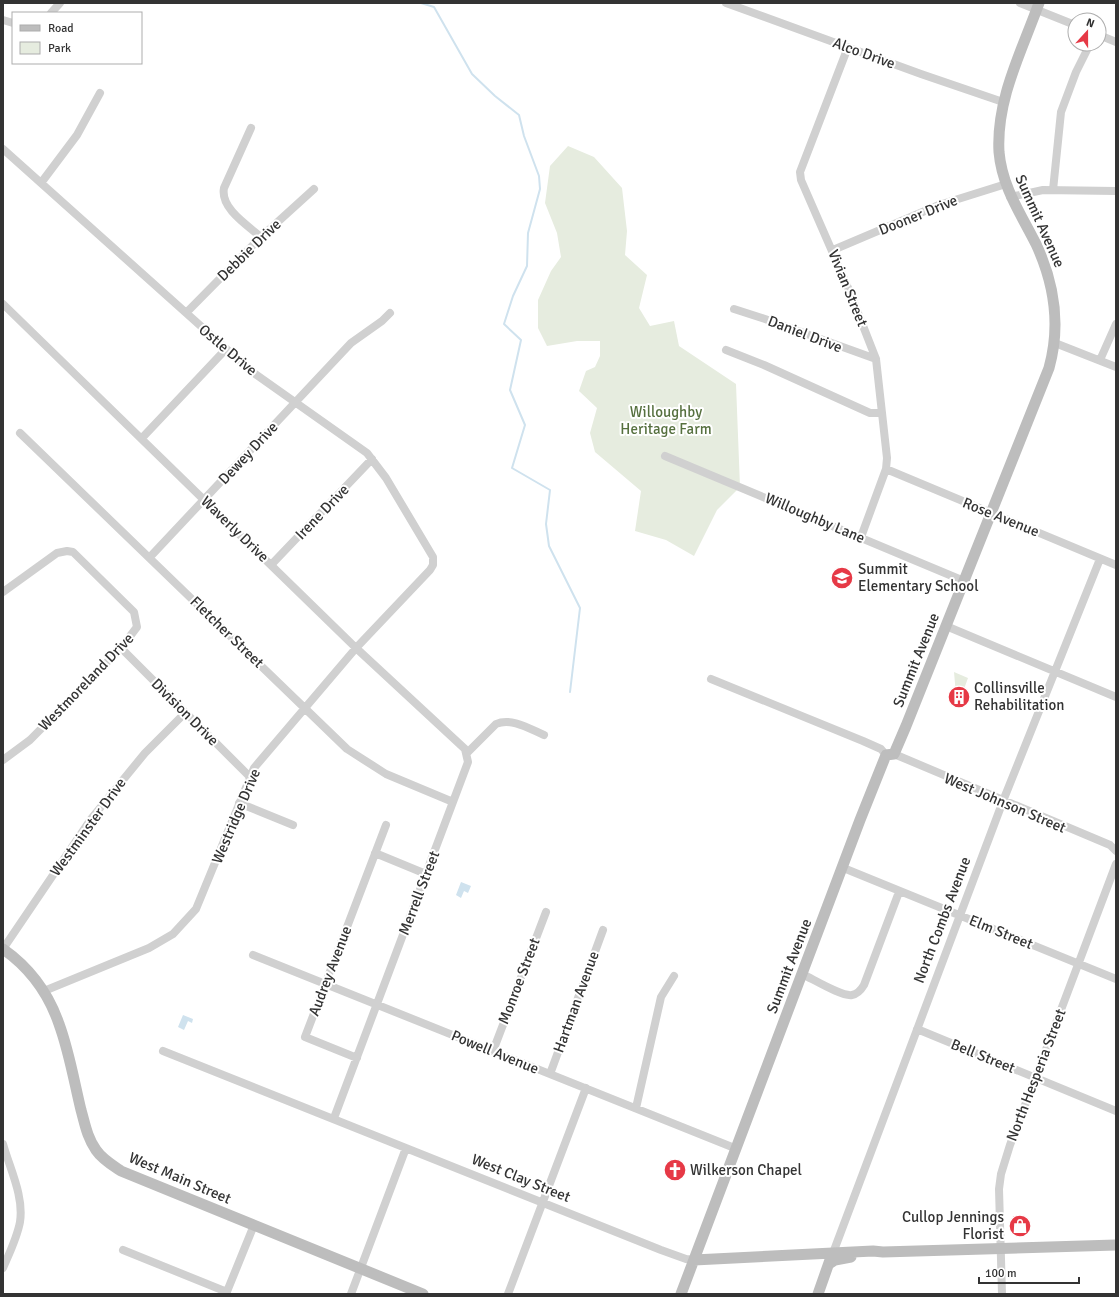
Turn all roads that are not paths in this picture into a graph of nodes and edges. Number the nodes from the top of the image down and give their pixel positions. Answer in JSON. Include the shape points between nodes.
{"nodes":[{"id":1,"x":60,"y":3,"type":"edge"},
{"id":2,"x":726,"y":3,"type":"edge"},
{"id":3,"x":1020,"y":3,"type":"edge"},
{"id":4,"x":1038,"y":6,"type":"edge"},
{"id":5,"x":52,"y":12,"type":"edge"},
{"id":6,"x":1067,"y":21,"type":"edge"},
{"id":7,"x":848,"y":47,"type":"junction"},
{"id":8,"x":1086,"y":52,"type":"edge"},
{"id":9,"x":100,"y":94,"type":"dead end"},
{"id":10,"x":1003,"y":102,"type":"junction"},
{"id":11,"x":251,"y":128,"type":"dead end"},
{"id":12,"x":3,"y":150,"type":"edge"},
{"id":13,"x":41,"y":183,"type":"junction"},
{"id":14,"x":1006,"y":184,"type":"junction"},
{"id":15,"x":314,"y":189,"type":"dead end"},
{"id":16,"x":1053,"y":190,"type":"junction"},
{"id":17,"x":1116,"y":191,"type":"edge"},
{"id":18,"x":1010,"y":197,"type":"junction"},
{"id":19,"x":261,"y":237,"type":"junction"},
{"id":20,"x":833,"y":250,"type":"junction"},
{"id":21,"x":3,"y":304,"type":"edge"},
{"id":22,"x":734,"y":309,"type":"dead end"},
{"id":23,"x":186,"y":313,"type":"junction"},
{"id":24,"x":390,"y":313,"type":"dead end"},
{"id":25,"x":1116,"y":324,"type":"edge"},
{"id":26,"x":1055,"y":344,"type":"junction"},
{"id":27,"x":226,"y":349,"type":"junction"},
{"id":28,"x":726,"y":350,"type":"dead end"},
{"id":29,"x":876,"y":360,"type":"junction"},
{"id":30,"x":1100,"y":360,"type":"junction"},
{"id":31,"x":1116,"y":367,"type":"edge"},
{"id":32,"x":296,"y":402,"type":"junction"},
{"id":33,"x":881,"y":413,"type":"junction"},
{"id":34,"x":20,"y":433,"type":"dead end"},
{"id":35,"x":142,"y":438,"type":"junction"},
{"id":36,"x":665,"y":456,"type":"dead end"},
{"id":37,"x":372,"y":459,"type":"junction"},
{"id":38,"x":886,"y":469,"type":"junction"},
{"id":39,"x":204,"y":500,"type":"junction"},
{"id":40,"x":992,"y":513,"type":"junction"},
{"id":41,"x":860,"y":537,"type":"junction"},
{"id":42,"x":150,"y":557,"type":"junction"},
{"id":43,"x":1100,"y":558,"type":"junction"},
{"id":44,"x":433,"y":562,"type":"joint"},
{"id":45,"x":271,"y":565,"type":"junction"},
{"id":46,"x":1116,"y":565,"type":"edge"},
{"id":47,"x":964,"y":581,"type":"junction"},
{"id":48,"x":3,"y":592,"type":"edge"},
{"id":49,"x":946,"y":626,"type":"junction"},
{"id":50,"x":121,"y":648,"type":"junction"},
{"id":51,"x":356,"y":648,"type":"junction"},
{"id":52,"x":1055,"y":672,"type":"junction"},
{"id":53,"x":711,"y":679,"type":"dead end"},
{"id":54,"x":1116,"y":697,"type":"edge"},
{"id":55,"x":305,"y":709,"type":"junction"},
{"id":56,"x":184,"y":713,"type":"junction"},
{"id":57,"x":544,"y":735,"type":"dead end"},
{"id":58,"x":467,"y":753,"type":"junction"},
{"id":59,"x":890,"y":755,"type":"junction"},
{"id":60,"x":3,"y":760,"type":"edge"},
{"id":61,"x":250,"y":776,"type":"junction"},
{"id":62,"x":1003,"y":801,"type":"junction"},
{"id":63,"x":453,"y":802,"type":"junction"},
{"id":64,"x":239,"y":803,"type":"junction"},
{"id":65,"x":386,"y":824,"type":"dead end"},
{"id":66,"x":293,"y":825,"type":"dead end"},
{"id":67,"x":1116,"y":851,"type":"edge"},
{"id":68,"x":375,"y":853,"type":"junction"},
{"id":69,"x":1116,"y":864,"type":"edge"},
{"id":70,"x":841,"y":867,"type":"junction"},
{"id":71,"x":426,"y":874,"type":"junction"},
{"id":72,"x":899,"y":892,"type":"junction"},
{"id":73,"x":546,"y":912,"type":"dead end"},
{"id":74,"x":960,"y":916,"type":"junction"},
{"id":75,"x":603,"y":930,"type":"dead end"},
{"id":76,"x":3,"y":949,"type":"edge"},
{"id":77,"x":253,"y":955,"type":"dead end"},
{"id":78,"x":1078,"y":964,"type":"junction"},
{"id":79,"x":802,"y":974,"type":"junction"},
{"id":80,"x":674,"y":976,"type":"dead end"},
{"id":81,"x":1116,"y":979,"type":"edge"},
{"id":82,"x":325,"y":984,"type":"junction"},
{"id":83,"x":44,"y":991,"type":"junction"},
{"id":84,"x":377,"y":1004,"type":"junction"},
{"id":85,"x":917,"y":1029,"type":"junction"},
{"id":86,"x":163,"y":1051,"type":"dead end"},
{"id":87,"x":493,"y":1051,"type":"junction"},
{"id":88,"x":357,"y":1058,"type":"junction"},
{"id":89,"x":550,"y":1074,"type":"junction"},
{"id":90,"x":1035,"y":1077,"type":"junction"},
{"id":91,"x":586,"y":1088,"type":"junction"},
{"id":92,"x":636,"y":1108,"type":"junction"},
{"id":93,"x":1116,"y":1111,"type":"edge"},
{"id":94,"x":334,"y":1118,"type":"junction"},
{"id":95,"x":3,"y":1144,"type":"edge"},
{"id":96,"x":406,"y":1148,"type":"junction"},
{"id":97,"x":737,"y":1149,"type":"junction"},
{"id":98,"x":542,"y":1203,"type":"junction"},
{"id":99,"x":254,"y":1225,"type":"junction"},
{"id":100,"x":1116,"y":1244,"type":"edge"},
{"id":101,"x":1000,"y":1248,"type":"junction"},
{"id":102,"x":123,"y":1250,"type":"dead end"},
{"id":103,"x":883,"y":1252,"type":"junction"},
{"id":104,"x":833,"y":1253,"type":"junction"},
{"id":105,"x":694,"y":1260,"type":"junction"},
{"id":106,"x":829,"y":1264,"type":"junction"},
{"id":107,"x":3,"y":1268,"type":"edge"},
{"id":108,"x":360,"y":1268,"type":"junction"},
{"id":109,"x":226,"y":1293,"type":"edge"},
{"id":110,"x":351,"y":1294,"type":"edge"},
{"id":111,"x":423,"y":1294,"type":"edge"},
{"id":112,"x":508,"y":1294,"type":"edge"},
{"id":113,"x":681,"y":1294,"type":"edge"},
{"id":114,"x":818,"y":1294,"type":"edge"},
{"id":115,"x":1002,"y":1294,"type":"edge"}],
"edges":[{"from":1,"to":5,"type":"street"},
{"from":2,"to":7,"type":"street","name":"Alco Drive"},
{"from":3,"to":4,"type":"street"},
{"from":4,"to":6,"type":"street"},
{"from":4,"to":10,"type":"street","name":"Summit Avenue"},
{"from":7,"to":10,"type":"street","name":"Alco Drive"},
{"from":7,"to":20,"type":"street","name":"Vivian Street","via":[[800,172],[801,180]]},
{"from":8,"to":16,"type":"street","via":[[1061,112]]},
{"from":9,"to":13,"type":"street","via":[[77,134]]},
{"from":10,"to":14,"type":"street","name":"Summit Avenue","via":[[999,136]]},
{"from":11,"to":19,"type":"street","via":[[224,188],[223,198]]},
{"from":12,"to":13,"type":"street","name":"Ostle Drive"},
{"from":13,"to":23,"type":"street","name":"Ostle Drive"},
{"from":14,"to":18,"type":"street","name":"Summit Avenue"},
{"from":14,"to":20,"type":"street","name":"Dooner Drive","via":[[939,204]]},
{"from":15,"to":19,"type":"street","name":"Debbie Drive"},
{"from":16,"to":17,"type":"street"},
{"from":16,"to":18,"type":"street","via":[[1027,192]]},
{"from":18,"to":26,"type":"street","name":"Summit Avenue","via":[[1036,245],[1051,285],[1056,313]]},
{"from":19,"to":23,"type":"street","name":"Debbie Drive"},
{"from":20,"to":29,"type":"street","name":"Vivian Street"},
{"from":21,"to":35,"type":"street","name":"Waverly Drive"},
{"from":22,"to":29,"type":"street","name":"Daniel Drive"},
{"from":23,"to":27,"type":"street","name":"Ostle Drive"},
{"from":24,"to":32,"type":"street","name":"Dewey Drive","via":[[351,344]]},
{"from":25,"to":30,"type":"street"},
{"from":26,"to":30,"type":"street"},
{"from":26,"to":40,"type":"street","name":"Summit Avenue","via":[[1050,368]]},
{"from":27,"to":32,"type":"street","name":"Ostle Drive","via":[[251,371]]},
{"from":27,"to":35,"type":"street"},
{"from":28,"to":33,"type":"street","via":[[870,413]]},
{"from":29,"to":33,"type":"street","name":"Vivian Street"},
{"from":30,"to":31,"type":"street"},
{"from":32,"to":37,"type":"street","name":"Ostle Drive"},
{"from":32,"to":39,"type":"street","name":"Dewey Drive"},
{"from":33,"to":38,"type":"street","name":"Vivian Street"},
{"from":34,"to":42,"type":"street","name":"Fletcher Street"},
{"from":35,"to":39,"type":"street","name":"Waverly Drive"},
{"from":36,"to":41,"type":"street","name":"Willoughby Lane"},
{"from":37,"to":44,"type":"street","name":"Ostle Drive","via":[[432,553]]},
{"from":37,"to":45,"type":"street","name":"Irene Drive"},
{"from":38,"to":40,"type":"street","name":"Rose Avenue"},
{"from":38,"to":41,"type":"street","name":"Vivian Street"},
{"from":39,"to":42,"type":"street","name":"Dewey Drive"},
{"from":39,"to":45,"type":"street","name":"Waverly Drive"},
{"from":40,"to":43,"type":"street","name":"Rose Avenue"},
{"from":40,"to":47,"type":"street","name":"Summit Avenue"},
{"from":41,"to":47,"type":"street","name":"Willoughby Lane"},
{"from":42,"to":55,"type":"street","name":"Fletcher Street"},
{"from":43,"to":46,"type":"street","name":"Rose Avenue"},
{"from":43,"to":52,"type":"street","name":"North Combs Avenue"},
{"from":44,"to":51,"type":"street","name":"Westridge Drive","via":[[433,566],[422,579]]},
{"from":45,"to":51,"type":"street","name":"Waverly Drive"},
{"from":47,"to":49,"type":"street","name":"Summit Avenue"},
{"from":48,"to":50,"type":"street","name":"Westmoreland Drive","via":[[57,553],[73,552],[134,612],[137,627]]},
{"from":49,"to":52,"type":"street"},
{"from":49,"to":59,"type":"street","name":"Summit Avenue"},
{"from":50,"to":56,"type":"street","name":"Division Drive"},
{"from":50,"to":60,"type":"street","name":"Westmoreland Drive","via":[[30,740]]},
{"from":51,"to":55,"type":"street","name":"Westridge Drive"},
{"from":51,"to":58,"type":"street","name":"Waverly Drive"},
{"from":52,"to":54,"type":"street"},
{"from":52,"to":62,"type":"street","name":"North Combs Avenue"},
{"from":53,"to":59,"type":"street","name":"West Johnson Street","via":[[881,749]]},
{"from":55,"to":61,"type":"street","name":"Westridge Drive","via":[[258,763]]},
{"from":55,"to":63,"type":"street","name":"Fletcher Street","via":[[347,749],[373,768]]},
{"from":56,"to":61,"type":"street","name":"Division Drive"},
{"from":56,"to":76,"type":"street","name":"Westminster Drive","via":[[145,753],[91,819]]},
{"from":57,"to":58,"type":"street","via":[[510,721],[501,722]]},
{"from":58,"to":63,"type":"street","name":"Merrell Street","via":[[468,762]]},
{"from":59,"to":62,"type":"street","name":"West Johnson Street"},
{"from":59,"to":70,"type":"street","name":"Summit Avenue"},
{"from":61,"to":64,"type":"street","name":"Westridge Drive"},
{"from":62,"to":67,"type":"street","name":"West Johnson Street","via":[[1110,845]]},
{"from":62,"to":74,"type":"street","name":"North Combs Avenue"},
{"from":63,"to":71,"type":"street","name":"Merrell Street"},
{"from":64,"to":66,"type":"street"},
{"from":64,"to":83,"type":"street","name":"Westridge Drive","via":[[202,898],[191,917],[182,926],[149,948]]},
{"from":65,"to":68,"type":"street","name":"Audrey Avenue"},
{"from":68,"to":71,"type":"street"},
{"from":68,"to":82,"type":"street","name":"Audrey Avenue"},
{"from":69,"to":78,"type":"street","name":"North Hesperia Street"},
{"from":70,"to":72,"type":"street","name":"Elm Street"},
{"from":70,"to":79,"type":"street","name":"Summit Avenue"},
{"from":71,"to":84,"type":"street","name":"Merrell Street"},
{"from":72,"to":74,"type":"street","name":"Elm Street"},
{"from":72,"to":79,"type":"street","via":[[864,985],[859,992],[851,996]]},
{"from":73,"to":87,"type":"street","name":"Monroe Street"},
{"from":74,"to":78,"type":"street","name":"Elm Street"},
{"from":74,"to":85,"type":"street","name":"North Combs Avenue"},
{"from":75,"to":89,"type":"street","name":"Hartman Avenue"},
{"from":76,"to":83,"type":"street","name":"West Main Street","via":[[27,968]]},
{"from":77,"to":82,"type":"street","name":"Powell Avenue"},
{"from":78,"to":81,"type":"street","name":"Elm Street"},
{"from":78,"to":90,"type":"street","name":"North Hesperia Street"},
{"from":79,"to":97,"type":"street","name":"Summit Avenue"},
{"from":80,"to":92,"type":"street","via":[[661,997]]},
{"from":82,"to":84,"type":"street","name":"Powell Avenue"},
{"from":82,"to":88,"type":"street","name":"Audrey Avenue","via":[[305,1037]]},
{"from":83,"to":99,"type":"street","name":"West Main Street","via":[[59,1024],[86,1129],[97,1151],[121,1171]]},
{"from":84,"to":87,"type":"street","name":"Powell Avenue"},
{"from":84,"to":88,"type":"street","name":"Merrell Street"},
{"from":85,"to":90,"type":"street","name":"Bell Street"},
{"from":85,"to":104,"type":"street","name":"North Combs Avenue"},
{"from":86,"to":94,"type":"street","name":"West Clay Street"},
{"from":87,"to":89,"type":"street","name":"Powell Avenue"},
{"from":88,"to":94,"type":"street","name":"Merrell Street"},
{"from":89,"to":91,"type":"street","name":"Powell Avenue"},
{"from":90,"to":93,"type":"street","name":"Bell Street"},
{"from":90,"to":101,"type":"street","name":"North Hesperia Street","via":[[1001,1174]]},
{"from":91,"to":92,"type":"street","name":"Powell Avenue"},
{"from":91,"to":98,"type":"street"},
{"from":92,"to":97,"type":"street","name":"Powell Avenue"},
{"from":94,"to":96,"type":"street","name":"West Clay Street"},
{"from":95,"to":107,"type":"street","via":[[21,1213],[17,1232]]},
{"from":96,"to":98,"type":"street","name":"West Clay Street"},
{"from":96,"to":108,"type":"street"},
{"from":97,"to":105,"type":"street","name":"Summit Avenue"},
{"from":98,"to":105,"type":"street","name":"West Clay Street","via":[[661,1250]]},
{"from":98,"to":112,"type":"street"},
{"from":99,"to":108,"type":"street","name":"West Main Street"},
{"from":99,"to":109,"type":"street"},
{"from":100,"to":101,"type":"street","name":"West Clay Street"},
{"from":101,"to":103,"type":"street","name":"West Clay Street"},
{"from":101,"to":115,"type":"street","name":"North Hesperia Street"},
{"from":102,"to":109,"type":"street"},
{"from":103,"to":104,"type":"street","name":"West Clay Street"},
{"from":103,"to":106,"type":"street","name":"West Clay Street"},
{"from":104,"to":105,"type":"street","name":"West Clay Street"},
{"from":104,"to":106,"type":"street","name":"North Combs Avenue"},
{"from":105,"to":113,"type":"street","name":"Summit Avenue"},
{"from":106,"to":114,"type":"street","name":"North Combs Avenue"},
{"from":108,"to":110,"type":"street"},
{"from":108,"to":111,"type":"street","name":"West Main Street"}]}
